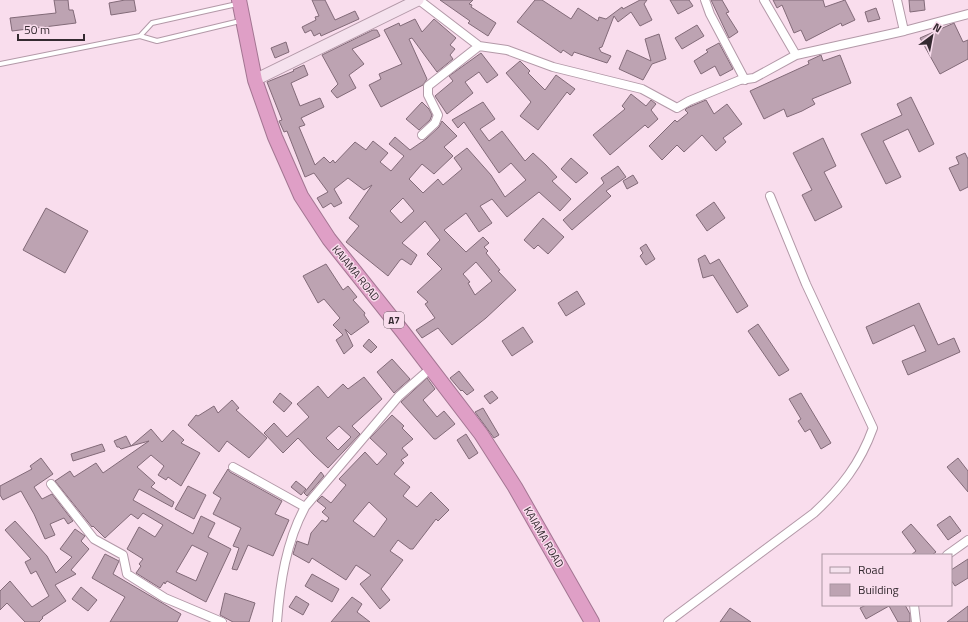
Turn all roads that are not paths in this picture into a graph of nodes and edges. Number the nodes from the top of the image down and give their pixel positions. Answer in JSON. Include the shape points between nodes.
{"nodes":[{"id":1,"x":419,"y":0,"type":"edge"},
{"id":2,"x":705,"y":0,"type":"edge"},
{"id":3,"x":764,"y":0,"type":"edge"},
{"id":4,"x":896,"y":0,"type":"edge"},
{"id":5,"x":239,"y":2,"type":"edge"},
{"id":6,"x":968,"y":14,"type":"edge"},
{"id":7,"x":243,"y":20,"type":"junction"},
{"id":8,"x":904,"y":31,"type":"junction"},
{"id":9,"x":140,"y":36,"type":"junction"},
{"id":10,"x":479,"y":46,"type":"junction"},
{"id":11,"x":796,"y":55,"type":"junction"},
{"id":12,"x":0,"y":64,"type":"edge"},
{"id":13,"x":254,"y":80,"type":"junction"},
{"id":14,"x":745,"y":80,"type":"junction"},
{"id":15,"x":422,"y":135,"type":"dead end"},
{"id":16,"x":770,"y":196,"type":"dead end"},
{"id":17,"x":431,"y":368,"type":"junction"},
{"id":18,"x":233,"y":467,"type":"dead end"},
{"id":19,"x":51,"y":484,"type":"dead end"},
{"id":20,"x":305,"y":507,"type":"junction"},
{"id":21,"x":968,"y":540,"type":"edge"},
{"id":22,"x":949,"y":554,"type":"edge"},
{"id":23,"x":914,"y":606,"type":"edge"},
{"id":24,"x":222,"y":622,"type":"edge"},
{"id":25,"x":277,"y":622,"type":"edge"},
{"id":26,"x":592,"y":622,"type":"edge"},
{"id":27,"x":668,"y":622,"type":"edge"},
{"id":28,"x":916,"y":622,"type":"edge"}],
"edges":[{"from":1,"to":10,"type":"street"},
{"from":1,"to":13,"type":"street"},
{"from":2,"to":14,"type":"street"},
{"from":3,"to":11,"type":"street"},
{"from":4,"to":8,"type":"street"},
{"from":5,"to":7,"type":"highway","name":"KAIAMA ROAD","number":"A7"},
{"from":5,"to":9,"type":"lane","via":[[152,23]]},
{"from":6,"to":8,"type":"street"},
{"from":7,"to":9,"type":"lane","via":[[157,41]]},
{"from":7,"to":13,"type":"highway","name":"KAIAMA ROAD","number":"A7"},
{"from":8,"to":11,"type":"street"},
{"from":9,"to":12,"type":"lane"},
{"from":10,"to":14,"type":"street","via":[[507,50],[553,67],[642,90],[678,108],[689,101]]},
{"from":10,"to":15,"type":"street","via":[[428,86],[428,95],[438,115],[435,123]]},
{"from":11,"to":14,"type":"street","via":[[754,78]]},
{"from":13,"to":17,"type":"highway","name":"KAIAMA ROAD","number":"A7","via":[[284,160],[313,216]]},
{"from":16,"to":27,"type":"street","via":[[806,284],[872,428],[857,464],[832,496],[814,513]]},
{"from":17,"to":20,"type":"street","via":[[400,396]]},
{"from":17,"to":26,"type":"highway","name":"KAIAMA ROAD","number":"A7","via":[[515,487]]},
{"from":18,"to":20,"type":"street"},
{"from":19,"to":24,"type":"street","via":[[94,539],[123,555],[127,574],[165,598]]},
{"from":20,"to":25,"type":"street","via":[[299,518],[284,568]]},
{"from":21,"to":22,"type":"street"},
{"from":23,"to":28,"type":"street"}]}
